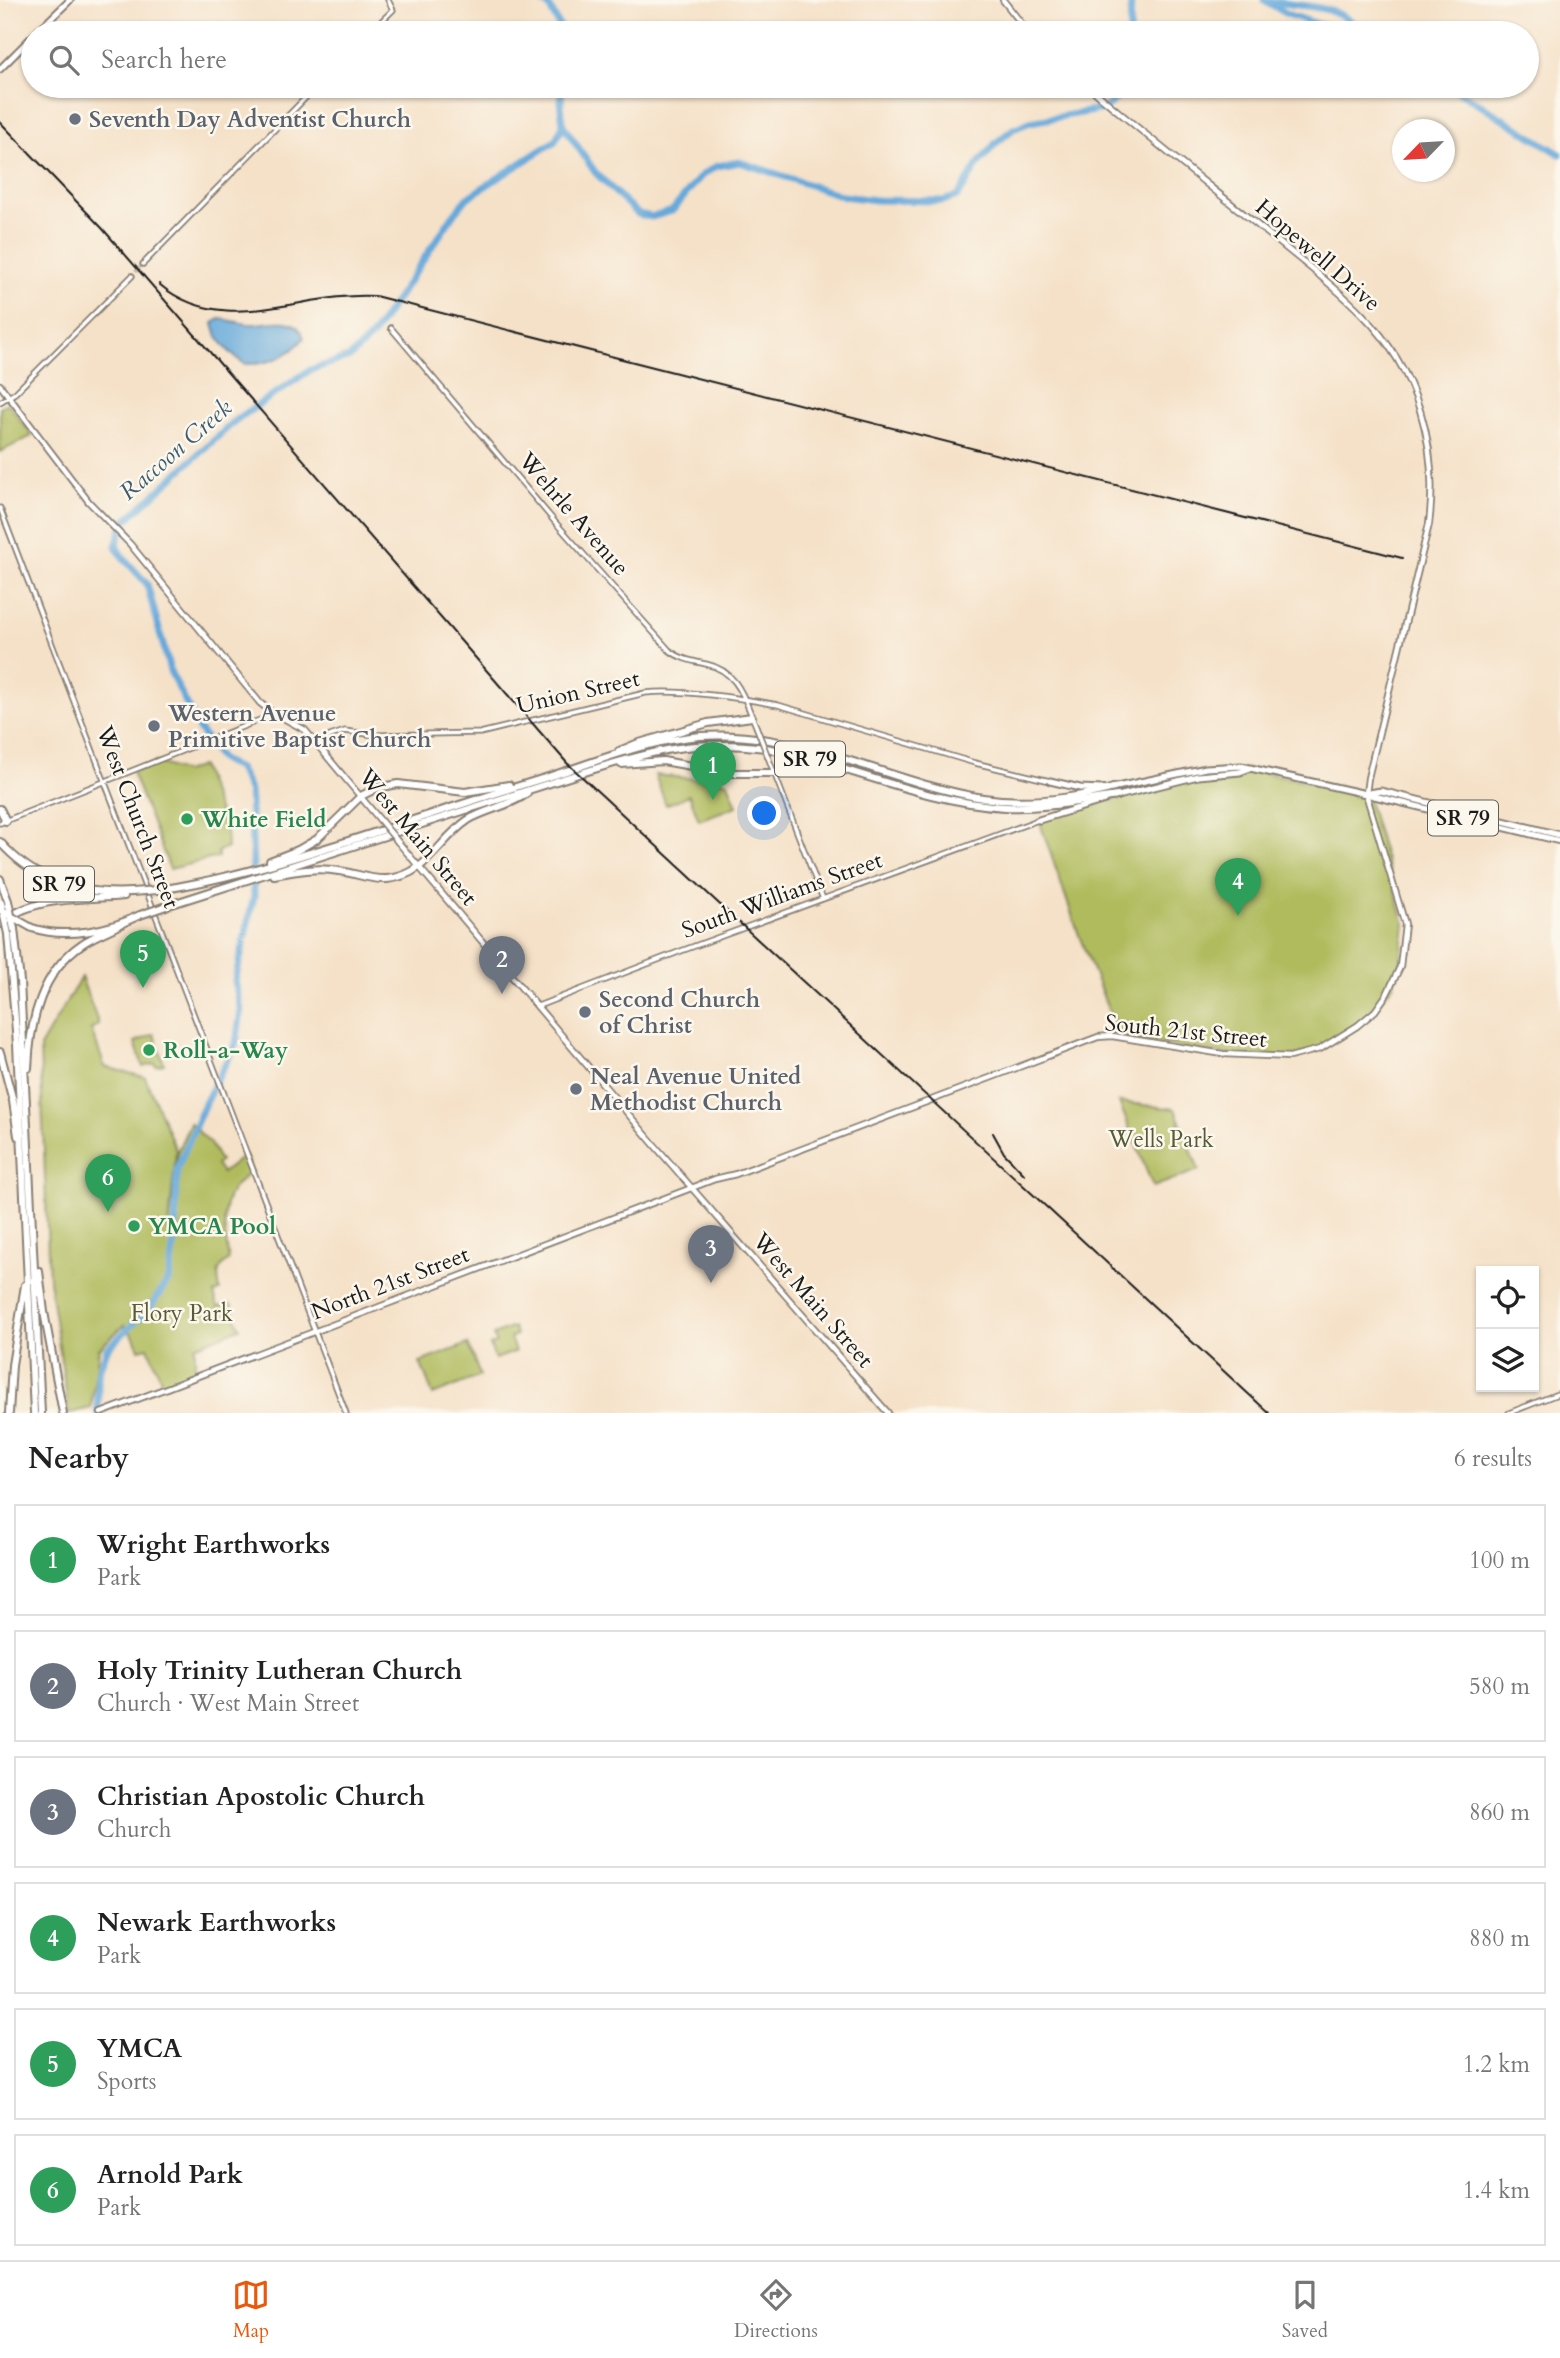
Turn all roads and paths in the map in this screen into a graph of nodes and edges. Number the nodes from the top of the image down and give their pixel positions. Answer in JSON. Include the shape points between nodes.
{"nodes":[{"id":1,"x":70,"y":0,"type":"edge"},
{"id":2,"x":388,"y":0,"type":"edge"},
{"id":3,"x":1003,"y":0,"type":"edge"},
{"id":4,"x":49,"y":21,"type":"edge"},
{"id":5,"x":382,"y":21,"type":"edge"},
{"id":6,"x":1020,"y":21,"type":"edge"},
{"id":7,"x":21,"y":49,"type":"edge"},
{"id":8,"x":0,"y":69,"type":"edge"},
{"id":9,"x":305,"y":98,"type":"edge"},
{"id":10,"x":1104,"y":98,"type":"edge"},
{"id":11,"x":142,"y":264,"type":"tunnel mouth"},
{"id":12,"x":132,"y":276,"type":"tunnel mouth"},
{"id":13,"x":391,"y":328,"type":"dead end"},
{"id":14,"x":0,"y":385,"type":"edge"},
{"id":15,"x":9,"y":396,"type":"junction"},
{"id":16,"x":0,"y":402,"type":"edge"},
{"id":17,"x":0,"y":509,"type":"edge"},
{"id":18,"x":745,"y":699,"type":"junction"},
{"id":19,"x":275,"y":714,"type":"junction"},
{"id":20,"x":752,"y":717,"type":"junction"},
{"id":21,"x":319,"y":746,"type":"junction"},
{"id":22,"x":615,"y":755,"type":"junction"},
{"id":23,"x":1248,"y":769,"type":"junction"},
{"id":24,"x":592,"y":770,"type":"junction"},
{"id":25,"x":774,"y":773,"type":"junction"},
{"id":26,"x":1050,"y":780,"type":"joint"},
{"id":27,"x":106,"y":782,"type":"junction"},
{"id":28,"x":525,"y":784,"type":"junction"},
{"id":29,"x":1114,"y":788,"type":"junction"},
{"id":30,"x":532,"y":789,"type":"junction"},
{"id":31,"x":1366,"y":793,"type":"junction"},
{"id":32,"x":360,"y":796,"type":"junction"},
{"id":33,"x":1117,"y":796,"type":"junction"},
{"id":34,"x":0,"y":809,"type":"edge"},
{"id":35,"x":1039,"y":820,"type":"joint"},
{"id":36,"x":3,"y":822,"type":"edge"},
{"id":37,"x":1498,"y":826,"type":"junction"},
{"id":38,"x":1536,"y":828,"type":"junction"},
{"id":39,"x":1560,"y":838,"type":"edge"},
{"id":40,"x":0,"y":842,"type":"edge"},
{"id":41,"x":420,"y":868,"type":"junction"},
{"id":42,"x":266,"y":870,"type":"junction"},
{"id":43,"x":0,"y":879,"type":"edge"},
{"id":44,"x":133,"y":894,"type":"junction"},
{"id":45,"x":823,"y":899,"type":"junction"},
{"id":46,"x":2,"y":903,"type":"edge"},
{"id":47,"x":125,"y":922,"type":"junction"},
{"id":48,"x":0,"y":924,"type":"edge"},
{"id":49,"x":11,"y":931,"type":"junction"},
{"id":50,"x":538,"y":1006,"type":"junction"},
{"id":51,"x":0,"y":1052,"type":"edge"},
{"id":52,"x":25,"y":1087,"type":"junction"},
{"id":53,"x":22,"y":1149,"type":"junction"},
{"id":54,"x":692,"y":1188,"type":"junction"},
{"id":55,"x":34,"y":1249,"type":"junction"},
{"id":56,"x":26,"y":1259,"type":"junction"},
{"id":57,"x":314,"y":1331,"type":"junction"},
{"id":58,"x":1560,"y":1393,"type":"edge"},
{"id":59,"x":9,"y":1413,"type":"edge"},
{"id":60,"x":34,"y":1413,"type":"edge"},
{"id":61,"x":41,"y":1413,"type":"edge"},
{"id":62,"x":63,"y":1413,"type":"edge"},
{"id":63,"x":101,"y":1413,"type":"edge"},
{"id":64,"x":346,"y":1413,"type":"edge"},
{"id":65,"x":888,"y":1413,"type":"edge"},
{"id":66,"x":1509,"y":1413,"type":"edge"}],
"edges":[{"from":1,"to":4,"type":"main road"},
{"from":2,"to":5,"type":"street","via":[[393,10]]},
{"from":3,"to":6,"type":"main road"},
{"from":7,"to":8,"type":"main road"},
{"from":9,"to":11,"type":"street"},
{"from":10,"to":31,"type":"main road","name":"Hopewell Drive","via":[[1363,314],[1399,362],[1420,407],[1432,466],[1429,524]]},
{"from":12,"to":15,"type":"street"},
{"from":13,"to":18,"type":"street","name":"Wehrle Avenue","via":[[669,650],[685,660],[726,671]]},
{"from":14,"to":15,"type":"main road","name":"West Main Street"},
{"from":15,"to":16,"type":"street"},
{"from":15,"to":19,"type":"main road","name":"West Main Street","via":[[73,482],[260,703]]},
{"from":17,"to":27,"type":"street","name":"West Church Street"},
{"from":18,"to":20,"type":"street","name":"Wehrle Avenue"},
{"from":18,"to":21,"type":"street","name":"Union Street","via":[[645,693],[482,733],[375,735],[345,731]]},
{"from":18,"to":26,"type":"street","name":"Union Street"},
{"from":19,"to":21,"type":"main road","name":"West Main Street","via":[[300,726]]},
{"from":19,"to":27,"type":"street"},
{"from":20,"to":22,"type":"highway","via":[[696,726],[621,749]]},
{"from":20,"to":25,"type":"street","name":"Wehrle Avenue","bridge":true},
{"from":21,"to":32,"type":"main road","name":"West Main Street"},
{"from":22,"to":28,"type":"highway","number":"SR 79"},
{"from":22,"to":29,"type":"highway","number":"SR 79","via":[[685,738],[738,736],[785,744],[993,799],[1058,799]]},
{"from":23,"to":29,"type":"main road","number":"SR 79","via":[[1206,768]]},
{"from":23,"to":31,"type":"main road","number":"SR 79"},
{"from":23,"to":33,"type":"main road","number":"SR 79"},
{"from":24,"to":25,"type":"highway","via":[[653,760],[731,773]]},
{"from":24,"to":30,"type":"highway","number":"SR 79"},
{"from":24,"to":33,"type":"highway","number":"SR 79","via":[[690,745],[737,744],[777,750],[958,801],[991,806],[1049,806]]},
{"from":25,"to":45,"type":"street","name":"Wehrle Avenue"},
{"from":26,"to":29,"type":"main road","via":[[1080,788]]},
{"from":27,"to":36,"type":"street"},
{"from":27,"to":57,"type":"street","name":"West Church Street"},
{"from":28,"to":32,"type":"highway","via":[[465,792],[398,784]]},
{"from":28,"to":42,"type":"highway","number":"SR 79"},
{"from":30,"to":41,"type":"highway","via":[[466,822]]},
{"from":30,"to":42,"type":"highway","number":"SR 79"},
{"from":31,"to":37,"type":"main road","number":"SR 79"},
{"from":31,"to":38,"type":"main road","number":"SR 79","via":[[1381,791]]},
{"from":31,"to":54,"type":"main road","name":"South 21st Street","via":[[1402,909],[1404,943],[1397,975],[1382,1002],[1357,1026],[1320,1049],[1271,1058],[1098,1037]]},
{"from":32,"to":41,"type":"main road","name":"West Main Street","bridge":true},
{"from":32,"to":42,"type":"highway","via":[[317,839]]},
{"from":33,"to":35,"type":"main road"},
{"from":34,"to":36,"type":"highway"},
{"from":35,"to":45,"type":"street","name":"South Williams Street"},
{"from":37,"to":38,"type":"main road"},
{"from":37,"to":39,"type":"main road","number":"SR 79"},
{"from":38,"to":39,"type":"main road","number":"SR 79"},
{"from":40,"to":44,"type":"highway","number":"SR 79","via":[[22,864],[51,881],[89,891]]},
{"from":41,"to":42,"type":"highway","via":[[381,879],[320,869]]},
{"from":41,"to":50,"type":"main road","name":"West Main Street"},
{"from":42,"to":44,"type":"highway","number":"SR 79","bridge":true},
{"from":42,"to":47,"type":"highway","number":"SR 79","bridge":true,"via":[[255,878]]},
{"from":43,"to":46,"type":"highway"},
{"from":44,"to":48,"type":"highway","via":[[47,902]]},
{"from":45,"to":50,"type":"street","name":"South Williams Street"},
{"from":46,"to":47,"type":"highway","number":"SR 79","bridge":true,"via":[[32,928],[45,932],[73,933]]},
{"from":46,"to":49,"type":"highway","bridge":true},
{"from":47,"to":52,"type":"highway","via":[[82,943],[47,983],[32,1024]]},
{"from":49,"to":52,"type":"highway","via":[[20,981]]},
{"from":49,"to":53,"type":"highway"},
{"from":50,"to":54,"type":"main road","name":"West Main Street"},
{"from":51,"to":53,"type":"highway"},
{"from":52,"to":55,"type":"highway"},
{"from":53,"to":56,"type":"highway"},
{"from":54,"to":57,"type":"main road","name":"North 21st Street"},
{"from":54,"to":65,"type":"main road","name":"West Main Street"},
{"from":55,"to":61,"type":"highway"},
{"from":55,"to":62,"type":"highway"},
{"from":56,"to":59,"type":"highway"},
{"from":56,"to":60,"type":"highway"},
{"from":57,"to":63,"type":"main road","name":"North 21st Street"},
{"from":57,"to":64,"type":"street","name":"West Church Street"},
{"from":58,"to":66,"type":"street"}]}
